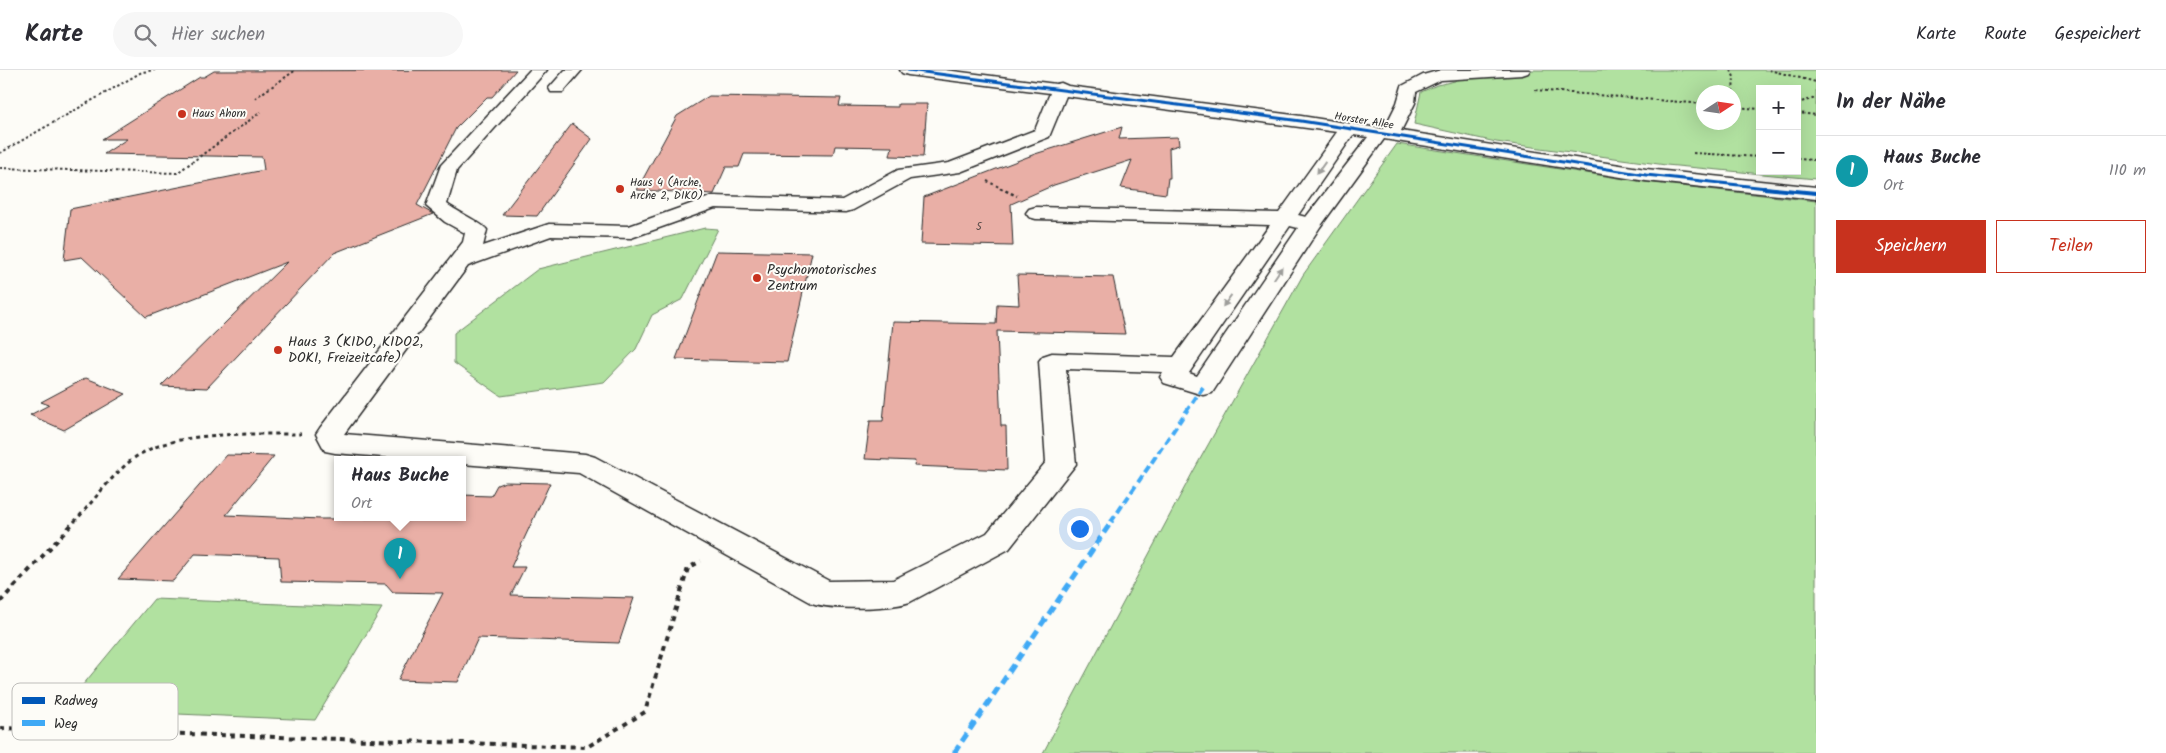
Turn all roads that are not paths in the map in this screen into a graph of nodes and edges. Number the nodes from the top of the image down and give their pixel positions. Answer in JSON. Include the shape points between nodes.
{"nodes":[{"id":1,"x":539,"y":70,"type":"edge"},
{"id":2,"x":574,"y":70,"type":"edge"},
{"id":3,"x":908,"y":70,"type":"edge"},
{"id":4,"x":1522,"y":70,"type":"edge"},
{"id":5,"x":1444,"y":73,"type":"edge"},
{"id":6,"x":557,"y":88,"type":"dead end"},
{"id":7,"x":1061,"y":88,"type":"junction"},
{"id":8,"x":1348,"y":128,"type":"junction"},
{"id":9,"x":1385,"y":134,"type":"junction"},
{"id":10,"x":1816,"y":193,"type":"edge"},
{"id":11,"x":1045,"y":213,"type":"road end"},
{"id":12,"x":1286,"y":219,"type":"junction"},
{"id":13,"x":1311,"y":225,"type":"junction"},
{"id":14,"x":460,"y":261,"type":"junction"},
{"id":15,"x":1180,"y":365,"type":"junction"}],
"edges":[{"from":1,"to":14,"type":"street","via":[[448,169],[436,206],[476,230],[474,243]]},
{"from":2,"to":6,"type":"street"},
{"from":3,"to":7,"type":"street","name":"Horster Allee"},
{"from":4,"to":5,"type":"street"},
{"from":5,"to":9,"type":"street","via":[[1408,90],[1406,103]]},
{"from":7,"to":8,"type":"street","name":"Horster Allee","via":[[1302,115]]},
{"from":7,"to":14,"type":"street","via":[[1042,133],[956,166],[906,174],[846,206],[713,202],[631,232],[549,230]]},
{"from":8,"to":9,"type":"street","name":"Horster Allee"},
{"from":8,"to":12,"type":"street","one_way":true},
{"from":9,"to":10,"type":"street","name":"Horster Allee","via":[[1646,176]]},
{"from":9,"to":13,"type":"street"},
{"from":11,"to":12,"type":"street"},
{"from":12,"to":13,"type":"street"},
{"from":12,"to":15,"type":"street","one_way":true},
{"from":15,"to":13,"type":"street","one_way":true,"via":[[1173,377],[1203,387]]},
{"from":14,"to":15,"type":"street","via":[[330,434],[336,444],[586,464],[824,594],[898,593],[998,541],[1061,464],[1052,361]]}]}
